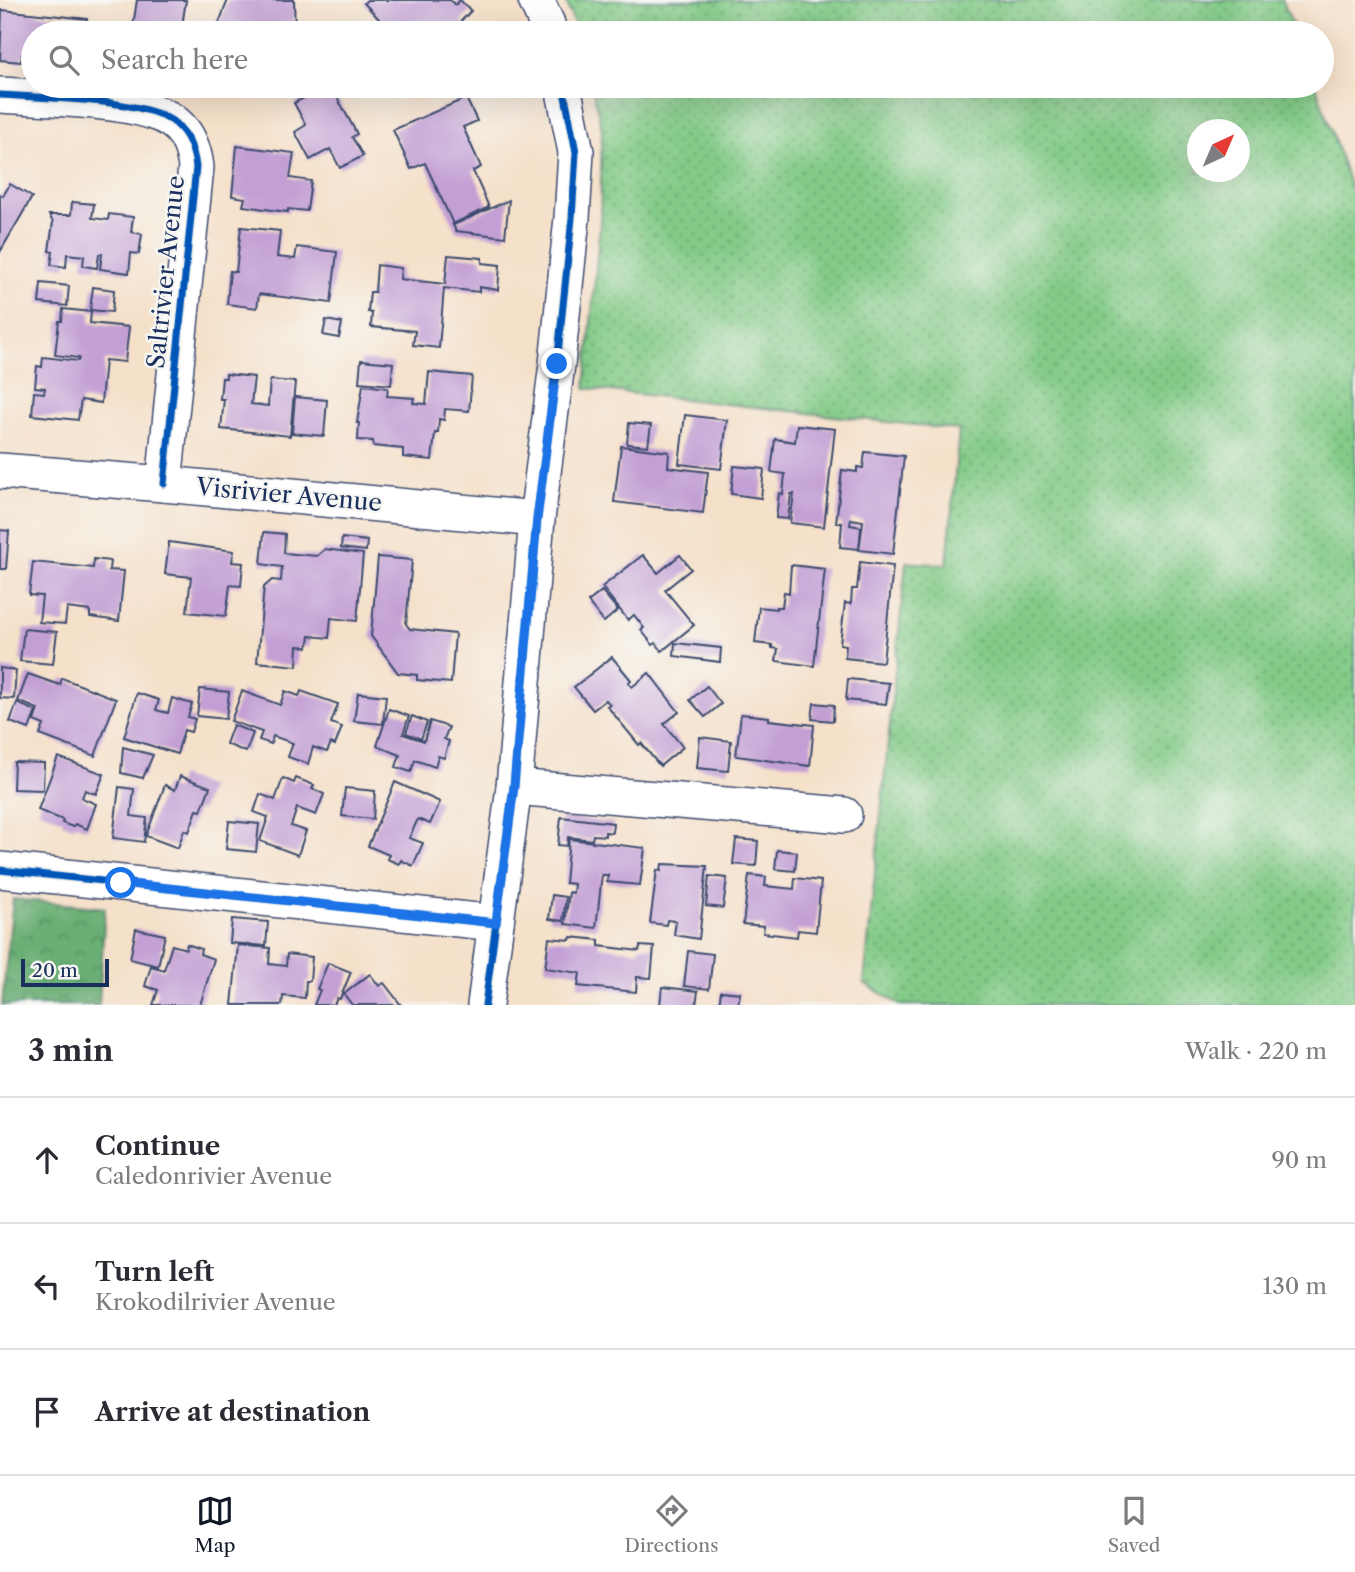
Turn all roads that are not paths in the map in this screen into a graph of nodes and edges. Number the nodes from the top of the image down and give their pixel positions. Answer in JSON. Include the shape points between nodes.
{"nodes":[{"id":1,"x":536,"y":0,"type":"edge"},
{"id":2,"x":546,"y":21,"type":"edge"},
{"id":3,"x":0,"y":95,"type":"edge"},
{"id":4,"x":21,"y":96,"type":"edge"},
{"id":5,"x":44,"y":98,"type":"edge"},
{"id":6,"x":565,"y":98,"type":"edge"},
{"id":7,"x":0,"y":471,"type":"edge"},
{"id":8,"x":164,"y":484,"type":"junction"},
{"id":9,"x":537,"y":519,"type":"junction"},
{"id":10,"x":514,"y":786,"type":"junction"},
{"id":11,"x":844,"y":815,"type":"dead end"},
{"id":12,"x":0,"y":870,"type":"edge"},
{"id":13,"x":496,"y":923,"type":"junction"},
{"id":14,"x":485,"y":1005,"type":"edge"}],
"edges":[{"from":1,"to":2,"type":"street"},
{"from":3,"to":4,"type":"street","name":"Saltrivier Avenue"},
{"from":5,"to":8,"type":"street","name":"Saltrivier Avenue","via":[[140,107],[161,114],[175,122],[194,153]]},
{"from":6,"to":9,"type":"street","via":[[576,152],[573,205]]},
{"from":7,"to":8,"type":"street","name":"Visrivier Avenue"},
{"from":8,"to":9,"type":"street","name":"Visrivier Avenue"},
{"from":9,"to":10,"type":"street"},
{"from":10,"to":11,"type":"street"},
{"from":10,"to":13,"type":"street"},
{"from":12,"to":13,"type":"street"},
{"from":13,"to":14,"type":"street"}]}
